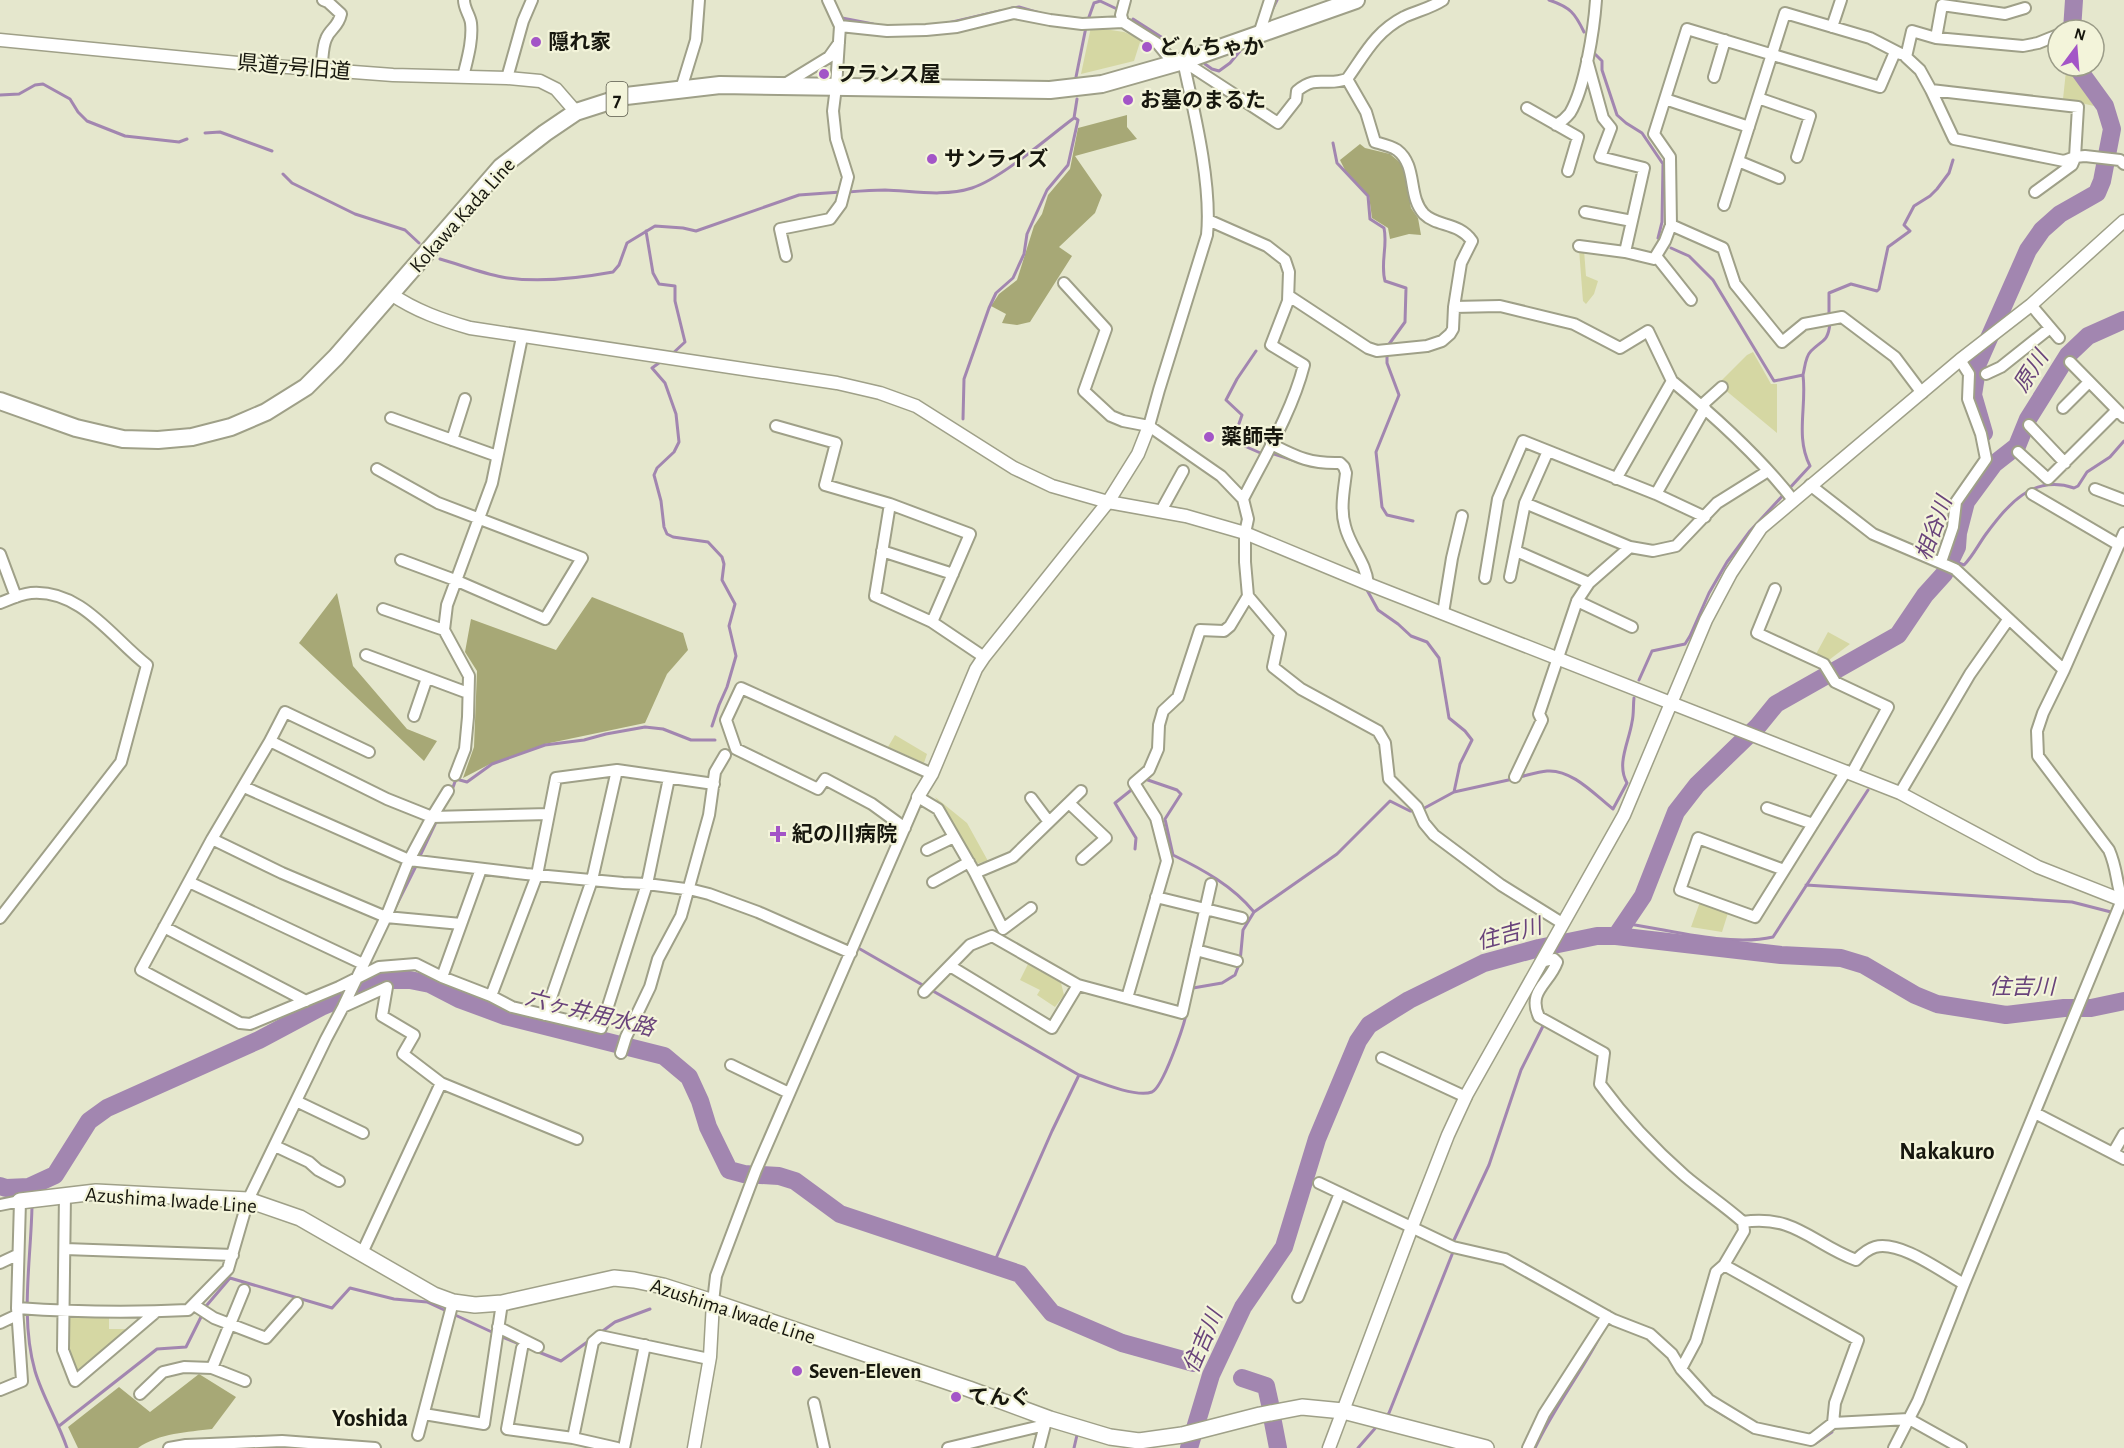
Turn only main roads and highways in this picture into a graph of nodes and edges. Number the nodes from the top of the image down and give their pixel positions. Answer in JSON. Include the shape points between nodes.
{"nodes":[{"id":1,"x":1356,"y":0,"type":"edge"},
{"id":2,"x":1,"y":405,"type":"edge"},
{"id":3,"x":20,"y":1201,"type":"road end"},
{"id":4,"x":1486,"y":1448,"type":"edge"}],
"edges":[{"from":1,"to":2,"type":"main road","name":"Kokawa Kada Line","number":"7","via":[[1183,61],[1102,84],[1050,90],[720,85],[626,96],[576,112],[501,167],[336,357],[306,387],[266,412],[231,427],[192,437],[158,440],[123,439]]},
{"from":3,"to":4,"type":"main road","name":"Azushima Iwade Line","via":[[96,1192],[248,1200],[300,1218],[434,1295],[451,1310],[614,1278],[663,1286],[969,1389],[1048,1422],[1110,1437],[1139,1441],[1182,1435],[1302,1407],[1343,1411]]}]}
